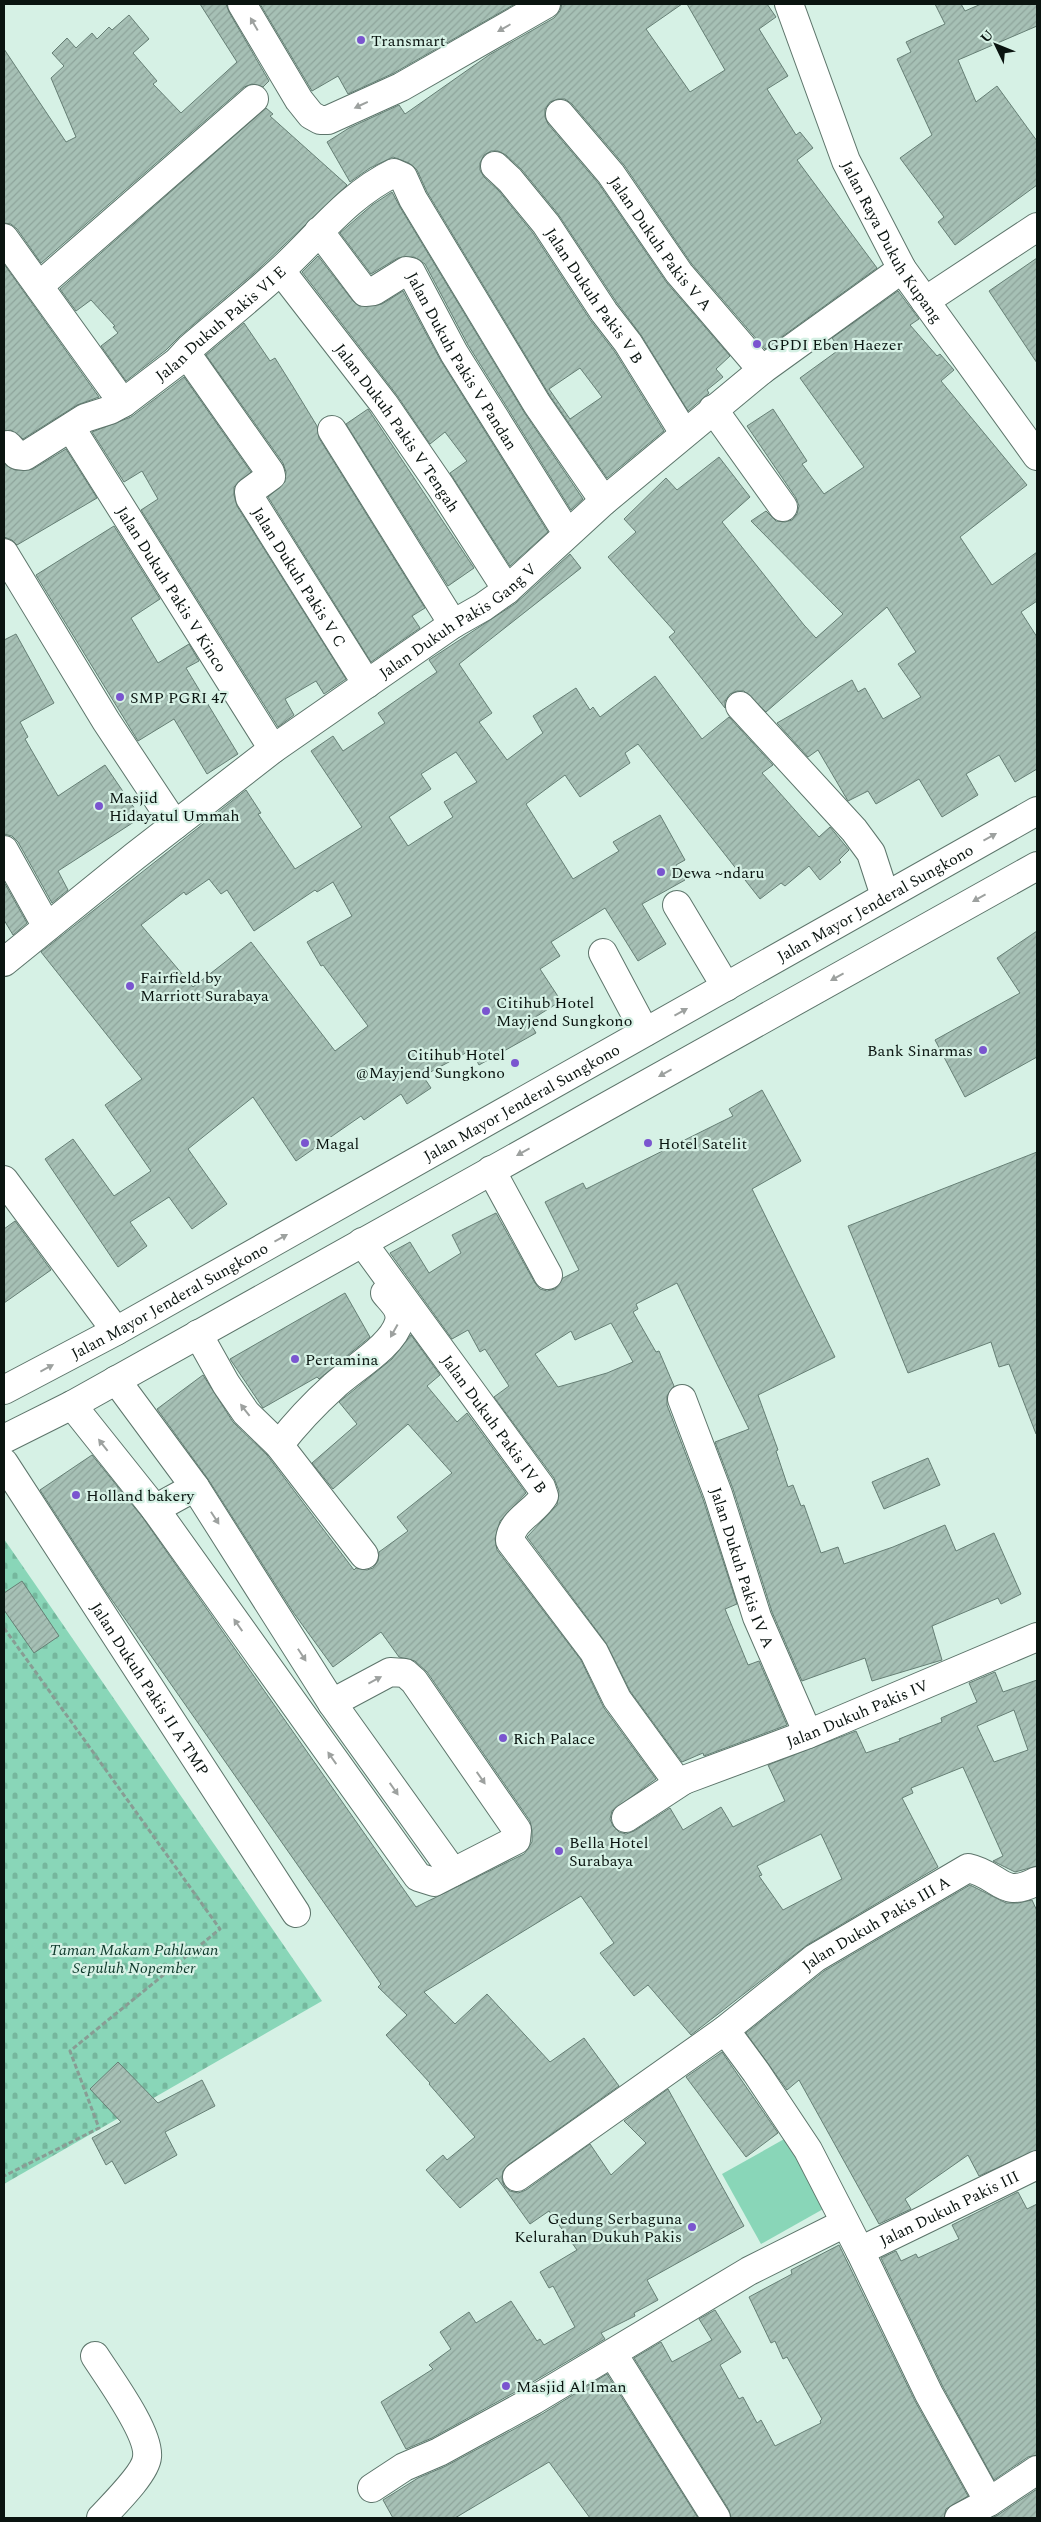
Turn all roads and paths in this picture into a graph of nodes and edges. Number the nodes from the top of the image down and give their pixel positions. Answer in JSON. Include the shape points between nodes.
{"nodes":[{"id":1,"x":242,"y":4,"type":"edge"},
{"id":2,"x":546,"y":4,"type":"edge"},
{"id":3,"x":791,"y":4,"type":"edge"},
{"id":4,"x":254,"y":99,"type":"dead end"},
{"id":5,"x":560,"y":114,"type":"dead end"},
{"id":6,"x":495,"y":166,"type":"dead end"},
{"id":7,"x":1037,"y":227,"type":"edge"},
{"id":8,"x":319,"y":231,"type":"junction"},
{"id":9,"x":4,"y":238,"type":"edge"},
{"id":10,"x":902,"y":269,"type":"junction"},
{"id":11,"x":281,"y":271,"type":"junction"},
{"id":12,"x":39,"y":286,"type":"junction"},
{"id":13,"x":925,"y":301,"type":"junction"},
{"id":14,"x":186,"y":353,"type":"junction"},
{"id":15,"x":762,"y":370,"type":"junction"},
{"id":16,"x":123,"y":403,"type":"junction"},
{"id":17,"x":713,"y":409,"type":"junction"},
{"id":18,"x":71,"y":428,"type":"junction"},
{"id":19,"x":332,"y":430,"type":"dead end"},
{"id":20,"x":684,"y":433,"type":"junction"},
{"id":21,"x":5,"y":444,"type":"edge"},
{"id":22,"x":1037,"y":456,"type":"edge"},
{"id":23,"x":604,"y":501,"type":"junction"},
{"id":24,"x":782,"y":507,"type":"dead end"},
{"id":25,"x":567,"y":533,"type":"junction"},
{"id":26,"x":4,"y":553,"type":"edge"},
{"id":27,"x":507,"y":590,"type":"junction"},
{"id":28,"x":453,"y":624,"type":"junction"},
{"id":29,"x":367,"y":684,"type":"junction"},
{"id":30,"x":740,"y":706,"type":"dead end"},
{"id":31,"x":273,"y":749,"type":"junction"},
{"id":32,"x":1037,"y":810,"type":"edge"},
{"id":33,"x":175,"y":825,"type":"junction"},
{"id":34,"x":4,"y":850,"type":"edge"},
{"id":35,"x":1037,"y":866,"type":"edge"},
{"id":36,"x":885,"y":896,"type":"junction"},
{"id":37,"x":677,"y":905,"type":"dead end"},
{"id":38,"x":47,"y":927,"type":"junction"},
{"id":39,"x":603,"y":953,"type":"dead end"},
{"id":40,"x":4,"y":962,"type":"edge"},
{"id":41,"x":726,"y":986,"type":"junction"},
{"id":42,"x":645,"y":1032,"type":"junction"},
{"id":43,"x":491,"y":1170,"type":"junction"},
{"id":44,"x":4,"y":1180,"type":"edge"},
{"id":45,"x":355,"y":1246,"type":"junction"},
{"id":46,"x":548,"y":1275,"type":"dead end"},
{"id":47,"x":119,"y":1329,"type":"junction"},
{"id":48,"x":198,"y":1334,"type":"junction"},
{"id":49,"x":151,"y":1359,"type":"junction"},
{"id":50,"x":116,"y":1380,"type":"junction"},
{"id":51,"x":4,"y":1390,"type":"edge"},
{"id":52,"x":682,"y":1399,"type":"dead end"},
{"id":53,"x":72,"y":1405,"type":"junction"},
{"id":54,"x":4,"y":1439,"type":"edge"},
{"id":55,"x":279,"y":1445,"type":"junction"},
{"id":56,"x":4,"y":1463,"type":"edge"},
{"id":57,"x":195,"y":1487,"type":"junction"},
{"id":58,"x":154,"y":1509,"type":"junction"},
{"id":59,"x":364,"y":1555,"type":"dead end"},
{"id":60,"x":4,"y":1628,"type":"edge"},
{"id":61,"x":1037,"y":1637,"type":"edge"},
{"id":62,"x":332,"y":1703,"type":"junction"},
{"id":63,"x":808,"y":1734,"type":"junction"},
{"id":64,"x":679,"y":1779,"type":"junction"},
{"id":65,"x":626,"y":1818,"type":"dead end"},
{"id":66,"x":453,"y":1872,"type":"junction"},
{"id":67,"x":1037,"y":1881,"type":"edge"},
{"id":68,"x":296,"y":1913,"type":"dead end"},
{"id":69,"x":725,"y":2030,"type":"junction"},
{"id":70,"x":1037,"y":2165,"type":"edge"},
{"id":71,"x":4,"y":2176,"type":"edge"},
{"id":72,"x":516,"y":2177,"type":"dead end"},
{"id":73,"x":845,"y":2223,"type":"junction"},
{"id":74,"x":860,"y":2251,"type":"junction"},
{"id":75,"x":613,"y":2354,"type":"junction"},
{"id":76,"x":96,"y":2356,"type":"dead end"},
{"id":77,"x":1037,"y":2472,"type":"edge"},
{"id":78,"x":372,"y":2488,"type":"dead end"},
{"id":79,"x":989,"y":2502,"type":"junction"},
{"id":80,"x":101,"y":2518,"type":"edge"},
{"id":81,"x":716,"y":2518,"type":"edge"},
{"id":82,"x":959,"y":2518,"type":"edge"}],
"edges":[{"from":2,"to":1,"type":"street","one_way":true,"via":[[401,87],[328,120],[311,115],[299,100]]},
{"from":3,"to":10,"type":"street","name":"Jalan Raya Dukuh Kupang","via":[[846,161]]},
{"from":4,"to":12,"type":"street"},
{"from":5,"to":15,"type":"street","name":"Jalan Dukuh Pakis V A","via":[[611,174],[679,273]]},
{"from":6,"to":20,"type":"street","name":"Jalan Dukuh Pakis V B","via":[[546,224],[628,343]]},
{"from":7,"to":13,"type":"street"},
{"from":8,"to":11,"type":"street","name":"Jalan Dukuh Pakis VI E"},
{"from":8,"to":23,"type":"street","name":"Jalan Dukuh Pakis VI E","via":[[364,191],[394,172],[403,177],[537,404]]},
{"from":8,"to":25,"type":"street","name":"Jalan Dukuh Pakis V Pandan","via":[[365,292],[374,291],[406,271],[411,272],[454,353]]},
{"from":9,"to":12,"type":"street"},
{"from":10,"to":13,"type":"street","name":"Jalan Raya Dukuh Kupang"},
{"from":10,"to":15,"type":"street","name":"Jalan Dukuh Pakis Gang V"},
{"from":11,"to":14,"type":"street","name":"Jalan Dukuh Pakis VI E"},
{"from":11,"to":27,"type":"street","name":"Jalan Dukuh Pakis V Tengah","via":[[384,404],[442,487]]},
{"from":12,"to":16,"type":"street"},
{"from":13,"to":22,"type":"street","name":"Jalan Raya Dukuh Kupang"},
{"from":14,"to":16,"type":"street","name":"Jalan Dukuh Pakis VI E"},
{"from":14,"to":29,"type":"street","name":"Jalan Dukuh Pakis V C","via":[[270,472],[268,480],[249,492],[250,498]]},
{"from":15,"to":17,"type":"street","name":"Jalan Dukuh Pakis Gang V"},
{"from":16,"to":18,"type":"street","name":"Jalan Dukuh Pakis VI E","via":[[104,413],[84,418]]},
{"from":17,"to":20,"type":"street","name":"Jalan Dukuh Pakis Gang V"},
{"from":17,"to":24,"type":"street"},
{"from":18,"to":21,"type":"street","name":"Jalan Dukuh Pakis VI E","via":[[25,456],[17,455]]},
{"from":18,"to":31,"type":"street","name":"Jalan Dukuh Pakis V Kinco"},
{"from":19,"to":28,"type":"street"},
{"from":20,"to":23,"type":"street","name":"Jalan Dukuh Pakis Gang V"},
{"from":23,"to":25,"type":"street","name":"Jalan Dukuh Pakis Gang V"},
{"from":25,"to":27,"type":"street","name":"Jalan Dukuh Pakis Gang V"},
{"from":26,"to":33,"type":"street","via":[[106,721]]},
{"from":27,"to":28,"type":"street","name":"Jalan Dukuh Pakis Gang V"},
{"from":28,"to":29,"type":"street","name":"Jalan Dukuh Pakis Gang V"},
{"from":29,"to":31,"type":"street","name":"Jalan Dukuh Pakis Gang V"},
{"from":30,"to":36,"type":"street","via":[[854,830],[871,853]]},
{"from":31,"to":33,"type":"street","name":"Jalan Dukuh Pakis Gang V"},
{"from":36,"to":32,"type":"street","name":"Jalan Mayor Jenderal Sungkono","one_way":true},
{"from":33,"to":38,"type":"street","name":"Jalan Dukuh Pakis Gang V"},
{"from":34,"to":38,"type":"street"},
{"from":35,"to":43,"type":"street","one_way":true},
{"from":36,"to":41,"type":"street","name":"Jalan Mayor Jenderal Sungkono"},
{"from":37,"to":41,"type":"street"},
{"from":38,"to":40,"type":"street","name":"Jalan Dukuh Pakis Gang V"},
{"from":39,"to":42,"type":"street"},
{"from":42,"to":41,"type":"street","name":"Jalan Mayor Jenderal Sungkono","one_way":true},
{"from":47,"to":42,"type":"street","name":"Jalan Mayor Jenderal Sungkono","one_way":true},
{"from":43,"to":45,"type":"street"},
{"from":43,"to":46,"type":"street"},
{"from":44,"to":47,"type":"street"},
{"from":45,"to":48,"type":"street"},
{"from":45,"to":55,"type":"street","one_way":true,"via":[[399,1309],[396,1331],[388,1342],[305,1414]]},
{"from":45,"to":64,"type":"street","name":"Jalan Dukuh Pakis IV B","via":[[541,1487],[544,1496],[515,1526],[510,1533],[510,1541],[594,1652],[617,1699]]},
{"from":47,"to":49,"type":"street","via":[[138,1342]]},
{"from":47,"to":50,"type":"street","via":[[134,1351],[131,1368]]},
{"from":51,"to":47,"type":"street","name":"Jalan Mayor Jenderal Sungkono","one_way":true},
{"from":48,"to":49,"type":"street"},
{"from":55,"to":48,"type":"street","one_way":true,"via":[[246,1413]]},
{"from":49,"to":50,"type":"street"},
{"from":50,"to":53,"type":"street"},
{"from":50,"to":57,"type":"street"},
{"from":52,"to":63,"type":"street","name":"Jalan Dukuh Pakis IV A","via":[[718,1494],[751,1600]]},
{"from":53,"to":54,"type":"street"},
{"from":58,"to":53,"type":"street","one_way":true},
{"from":55,"to":59,"type":"street"},
{"from":56,"to":68,"type":"street","name":"Jalan Dukuh Pakis II A TMP"},
{"from":57,"to":58,"type":"street"},
{"from":57,"to":62,"type":"street","one_way":true},
{"from":66,"to":58,"type":"street","one_way":true,"via":[[434,1882],[414,1873]]},
{"from":60,"to":71,"type":"path","via":[[220,1929],[70,2051],[99,2128]]},
{"from":61,"to":63,"type":"street","name":"Jalan Dukuh Pakis IV"},
{"from":62,"to":66,"type":"street","one_way":true},
{"from":62,"to":66,"type":"street","one_way":true,"via":[[390,1672],[405,1673],[414,1681],[518,1832],[513,1843]]},
{"from":63,"to":64,"type":"street","name":"Jalan Dukuh Pakis IV"},
{"from":64,"to":65,"type":"street","name":"Jalan Dukuh Pakis IV"},
{"from":67,"to":69,"type":"street","name":"Jalan Dukuh Pakis III A","via":[[1013,1890],[988,1874],[968,1868],[815,1958]]},
{"from":69,"to":72,"type":"street"},
{"from":69,"to":73,"type":"street","via":[[808,2150]]},
{"from":70,"to":74,"type":"street","name":"Jalan Dukuh Pakis III"},
{"from":73,"to":74,"type":"street"},
{"from":73,"to":75,"type":"street","via":[[749,2271]]},
{"from":74,"to":79,"type":"street","via":[[929,2394]]},
{"from":75,"to":78,"type":"street","via":[[440,2452],[404,2467]]},
{"from":75,"to":81,"type":"street"},
{"from":76,"to":80,"type":"street","via":[[145,2437],[148,2458],[135,2480]]},
{"from":77,"to":79,"type":"street"},
{"from":79,"to":82,"type":"street"}]}
